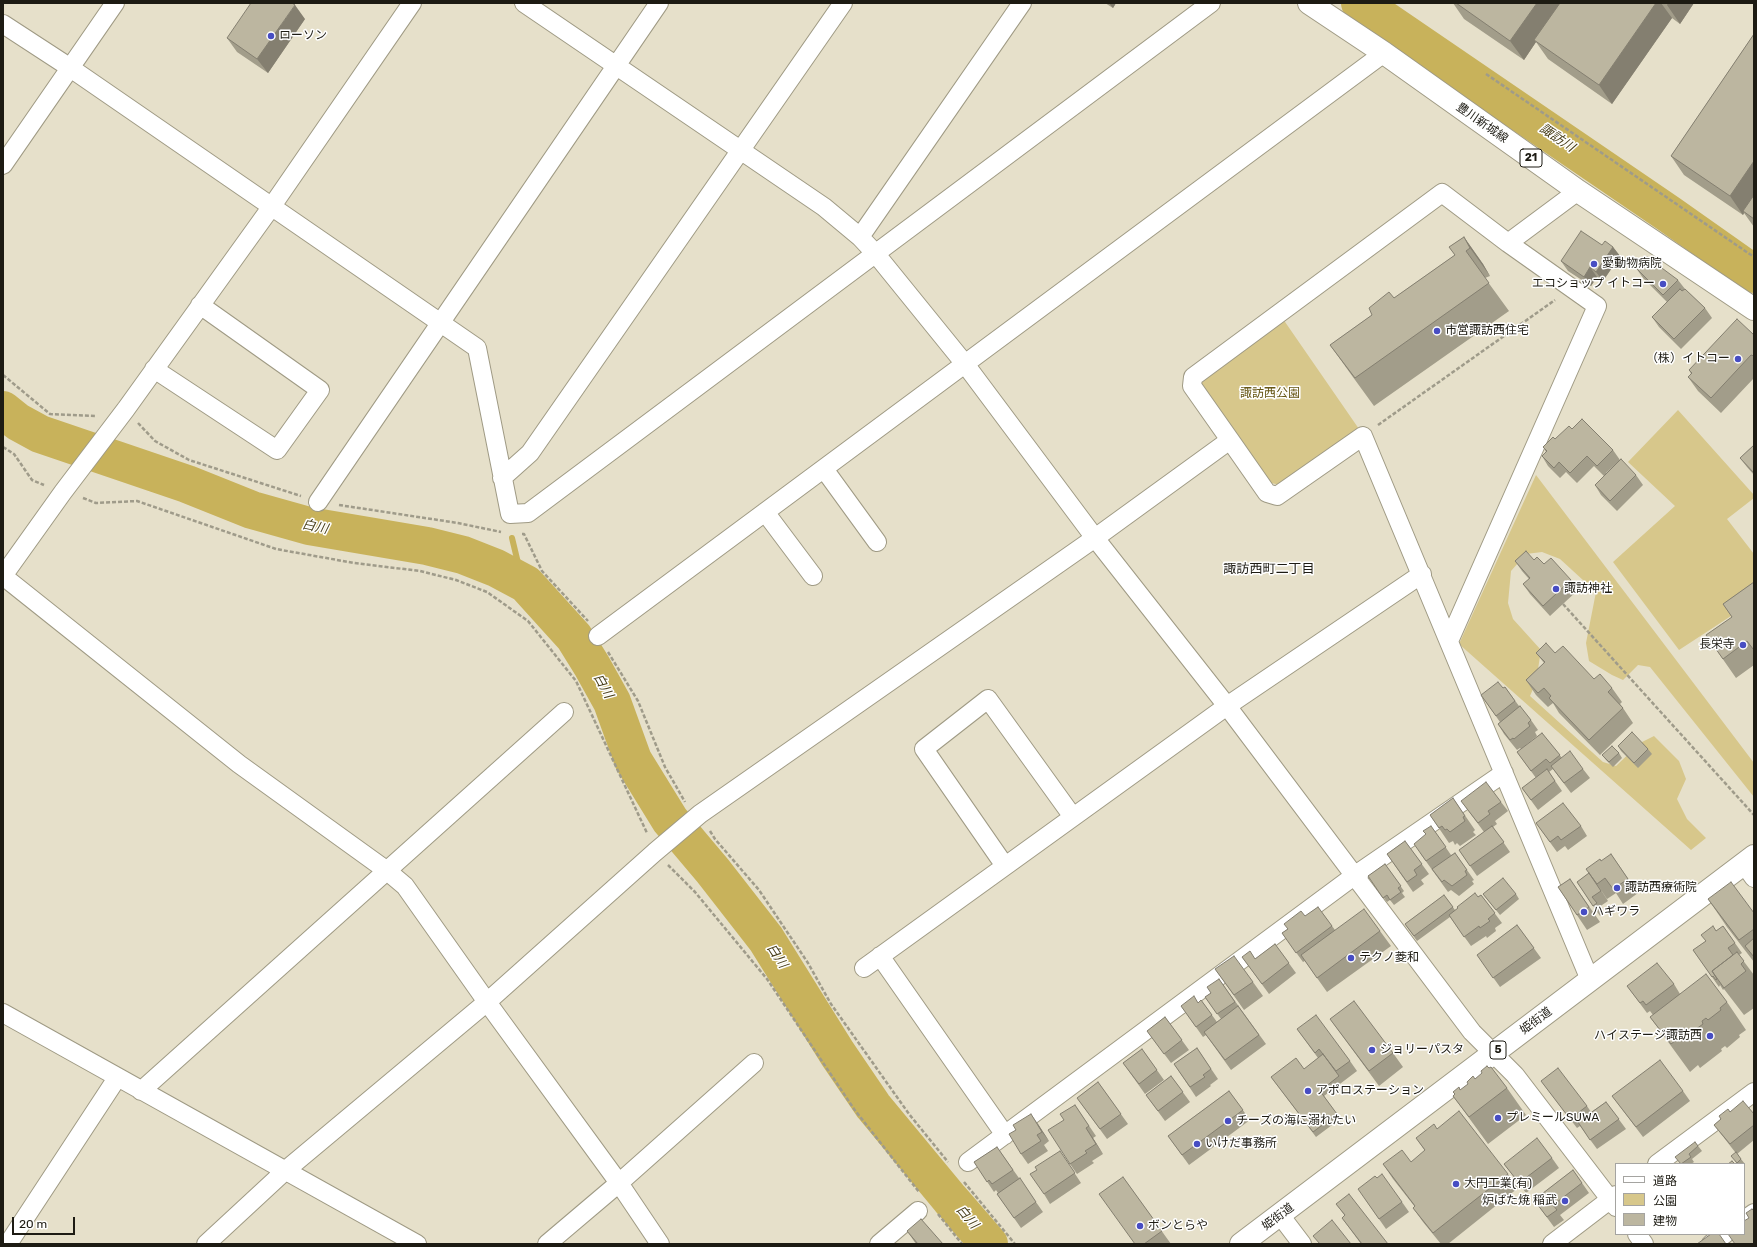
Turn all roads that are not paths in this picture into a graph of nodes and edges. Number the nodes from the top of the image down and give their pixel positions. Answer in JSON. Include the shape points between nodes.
{"nodes":[{"id":1,"x":115,"y":3,"type":"edge"},
{"id":2,"x":412,"y":3,"type":"edge"},
{"id":3,"x":524,"y":3,"type":"edge"},
{"id":4,"x":659,"y":3,"type":"edge"},
{"id":5,"x":843,"y":3,"type":"edge"},
{"id":6,"x":1022,"y":3,"type":"edge"},
{"id":7,"x":1211,"y":3,"type":"edge"},
{"id":8,"x":1309,"y":3,"type":"edge"},
{"id":9,"x":3,"y":24,"type":"edge"},
{"id":10,"x":1384,"y":53,"type":"junction"},
{"id":11,"x":616,"y":66,"type":"junction"},
{"id":12,"x":69,"y":67,"type":"junction"},
{"id":13,"x":741,"y":150,"type":"junction"},
{"id":14,"x":3,"y":165,"type":"edge"},
{"id":15,"x":1578,"y":191,"type":"junction"},
{"id":16,"x":272,"y":206,"type":"junction"},
{"id":17,"x":860,"y":236,"type":"junction"},
{"id":18,"x":1508,"y":243,"type":"junction"},
{"id":19,"x":875,"y":253,"type":"junction"},
{"id":20,"x":200,"y":305,"type":"junction"},
{"id":21,"x":1754,"y":310,"type":"edge"},
{"id":22,"x":440,"y":322,"type":"junction"},
{"id":23,"x":965,"y":364,"type":"junction"},
{"id":24,"x":154,"y":369,"type":"junction"},
{"id":25,"x":1230,"y":440,"type":"junction"},
{"id":26,"x":824,"y":468,"type":"junction"},
{"id":27,"x":502,"y":478,"type":"junction"},
{"id":28,"x":318,"y":502,"type":"road end"},
{"id":29,"x":765,"y":512,"type":"junction"},
{"id":30,"x":1095,"y":538,"type":"junction"},
{"id":31,"x":877,"y":542,"type":"dead end"},
{"id":32,"x":1422,"y":574,"type":"junction"},
{"id":33,"x":3,"y":576,"type":"edge"},
{"id":34,"x":813,"y":576,"type":"dead end"},
{"id":35,"x":598,"y":636,"type":"road end"},
{"id":36,"x":1450,"y":641,"type":"junction"},
{"id":37,"x":1227,"y":706,"type":"junction"},
{"id":38,"x":564,"y":712,"type":"dead end"},
{"id":39,"x":1504,"y":773,"type":"junction"},
{"id":40,"x":1073,"y":817,"type":"junction"},
{"id":41,"x":1005,"y":866,"type":"junction"},
{"id":42,"x":1751,"y":866,"type":"edge"},
{"id":43,"x":386,"y":870,"type":"junction"},
{"id":44,"x":1354,"y":876,"type":"junction"},
{"id":45,"x":880,"y":956,"type":"junction"},
{"id":46,"x":864,"y":968,"type":"dead end"},
{"id":47,"x":1590,"y":980,"type":"junction"},
{"id":48,"x":487,"y":1002,"type":"junction"},
{"id":49,"x":3,"y":1013,"type":"edge"},
{"id":50,"x":1494,"y":1053,"type":"junction"},
{"id":51,"x":754,"y":1063,"type":"dead end"},
{"id":52,"x":117,"y":1078,"type":"junction"},
{"id":53,"x":141,"y":1091,"type":"junction"},
{"id":54,"x":1754,"y":1092,"type":"edge"},
{"id":55,"x":1005,"y":1135,"type":"junction"},
{"id":56,"x":1658,"y":1163,"type":"edge"},
{"id":57,"x":964,"y":1169,"type":"road end"},
{"id":58,"x":286,"y":1170,"type":"junction"},
{"id":59,"x":619,"y":1184,"type":"junction"},
{"id":60,"x":1614,"y":1200,"type":"edge"},
{"id":61,"x":924,"y":1205,"type":"road end"},
{"id":62,"x":1754,"y":1213,"type":"edge"},
{"id":63,"x":1280,"y":1215,"type":"junction"},
{"id":64,"x":1745,"y":1219,"type":"edge"},
{"id":65,"x":1638,"y":1235,"type":"edge"},
{"id":66,"x":1724,"y":1235,"type":"edge"},
{"id":67,"x":8,"y":1244,"type":"edge"},
{"id":68,"x":206,"y":1244,"type":"edge"},
{"id":69,"x":418,"y":1244,"type":"edge"},
{"id":70,"x":547,"y":1244,"type":"edge"},
{"id":71,"x":660,"y":1244,"type":"edge"},
{"id":72,"x":879,"y":1244,"type":"edge"},
{"id":73,"x":1241,"y":1244,"type":"edge"},
{"id":74,"x":1302,"y":1244,"type":"edge"},
{"id":75,"x":1552,"y":1244,"type":"edge"},
{"id":76,"x":1644,"y":1244,"type":"edge"},
{"id":77,"x":1711,"y":1244,"type":"edge"}],
"edges":[{"from":1,"to":12,"type":"street"},
{"from":2,"to":16,"type":"street"},
{"from":3,"to":11,"type":"street"},
{"from":4,"to":11,"type":"street"},
{"from":5,"to":13,"type":"street"},
{"from":6,"to":17,"type":"street"},
{"from":7,"to":19,"type":"street"},
{"from":8,"to":10,"type":"main road","name":"豊川新城線","number":"21"},
{"from":9,"to":12,"type":"street"},
{"from":10,"to":15,"type":"main road","name":"豊川新城線","number":"21"},
{"from":10,"to":23,"type":"street"},
{"from":11,"to":13,"type":"street"},
{"from":11,"to":22,"type":"street"},
{"from":12,"to":14,"type":"street"},
{"from":12,"to":16,"type":"street"},
{"from":13,"to":17,"type":"street","via":[[824,207]]},
{"from":13,"to":27,"type":"street","via":[[530,453]]},
{"from":15,"to":18,"type":"street"},
{"from":15,"to":21,"type":"main road","name":"豊川新城線","number":"21"},
{"from":16,"to":20,"type":"street"},
{"from":16,"to":22,"type":"street"},
{"from":17,"to":19,"type":"street"},
{"from":18,"to":25,"type":"street","via":[[1442,193],[1193,377],[1192,386]]},
{"from":18,"to":36,"type":"street","via":[[1597,306]]},
{"from":19,"to":23,"type":"street"},
{"from":19,"to":27,"type":"street","via":[[528,513],[510,514]]},
{"from":20,"to":24,"type":"street"},
{"from":20,"to":24,"type":"street","via":[[320,390],[303,414],[277,450]]},
{"from":22,"to":27,"type":"street","via":[[477,348]]},
{"from":22,"to":28,"type":"street"},
{"from":23,"to":26,"type":"street"},
{"from":23,"to":30,"type":"street"},
{"from":24,"to":33,"type":"street"},
{"from":25,"to":30,"type":"street"},
{"from":25,"to":32,"type":"street","via":[[1267,493],[1276,496],[1363,436]]},
{"from":26,"to":29,"type":"street"},
{"from":26,"to":31,"type":"street"},
{"from":29,"to":34,"type":"street"},
{"from":29,"to":35,"type":"street"},
{"from":30,"to":37,"type":"street"},
{"from":30,"to":48,"type":"street","via":[[697,816]]},
{"from":32,"to":36,"type":"street"},
{"from":32,"to":37,"type":"street"},
{"from":33,"to":43,"type":"street","via":[[239,764]]},
{"from":36,"to":39,"type":"street"},
{"from":37,"to":40,"type":"street"},
{"from":37,"to":44,"type":"street"},
{"from":38,"to":43,"type":"street"},
{"from":39,"to":44,"type":"street"},
{"from":39,"to":47,"type":"street"},
{"from":40,"to":41,"type":"street"},
{"from":40,"to":41,"type":"street","via":[[988,699],[924,749]]},
{"from":41,"to":45,"type":"street"},
{"from":42,"to":47,"type":"main road","name":"姫街道","number":"5"},
{"from":43,"to":48,"type":"street","via":[[405,886]]},
{"from":43,"to":53,"type":"street"},
{"from":44,"to":50,"type":"street","via":[[1472,1032]]},
{"from":44,"to":55,"type":"street"},
{"from":45,"to":46,"type":"street"},
{"from":45,"to":55,"type":"street"},
{"from":47,"to":50,"type":"main road","name":"姫街道","number":"5"},
{"from":48,"to":58,"type":"street"},
{"from":48,"to":59,"type":"street"},
{"from":49,"to":52,"type":"street"},
{"from":50,"to":60,"type":"street","via":[[1515,1075]]},
{"from":50,"to":63,"type":"main road","name":"姫街道","number":"5"},
{"from":51,"to":59,"type":"street"},
{"from":52,"to":53,"type":"street"},
{"from":52,"to":67,"type":"street"},
{"from":53,"to":58,"type":"street"},
{"from":54,"to":56,"type":"street"},
{"from":55,"to":57,"type":"street"},
{"from":58,"to":68,"type":"street"},
{"from":58,"to":69,"type":"street"},
{"from":59,"to":70,"type":"street"},
{"from":59,"to":71,"type":"street"},
{"from":60,"to":75,"type":"street"},
{"from":61,"to":72,"type":"street"},
{"from":62,"to":64,"type":"street"},
{"from":63,"to":73,"type":"main road","name":"姫街道","number":"5"},
{"from":63,"to":74,"type":"street"},
{"from":65,"to":76,"type":"street"},
{"from":66,"to":77,"type":"street"}]}
